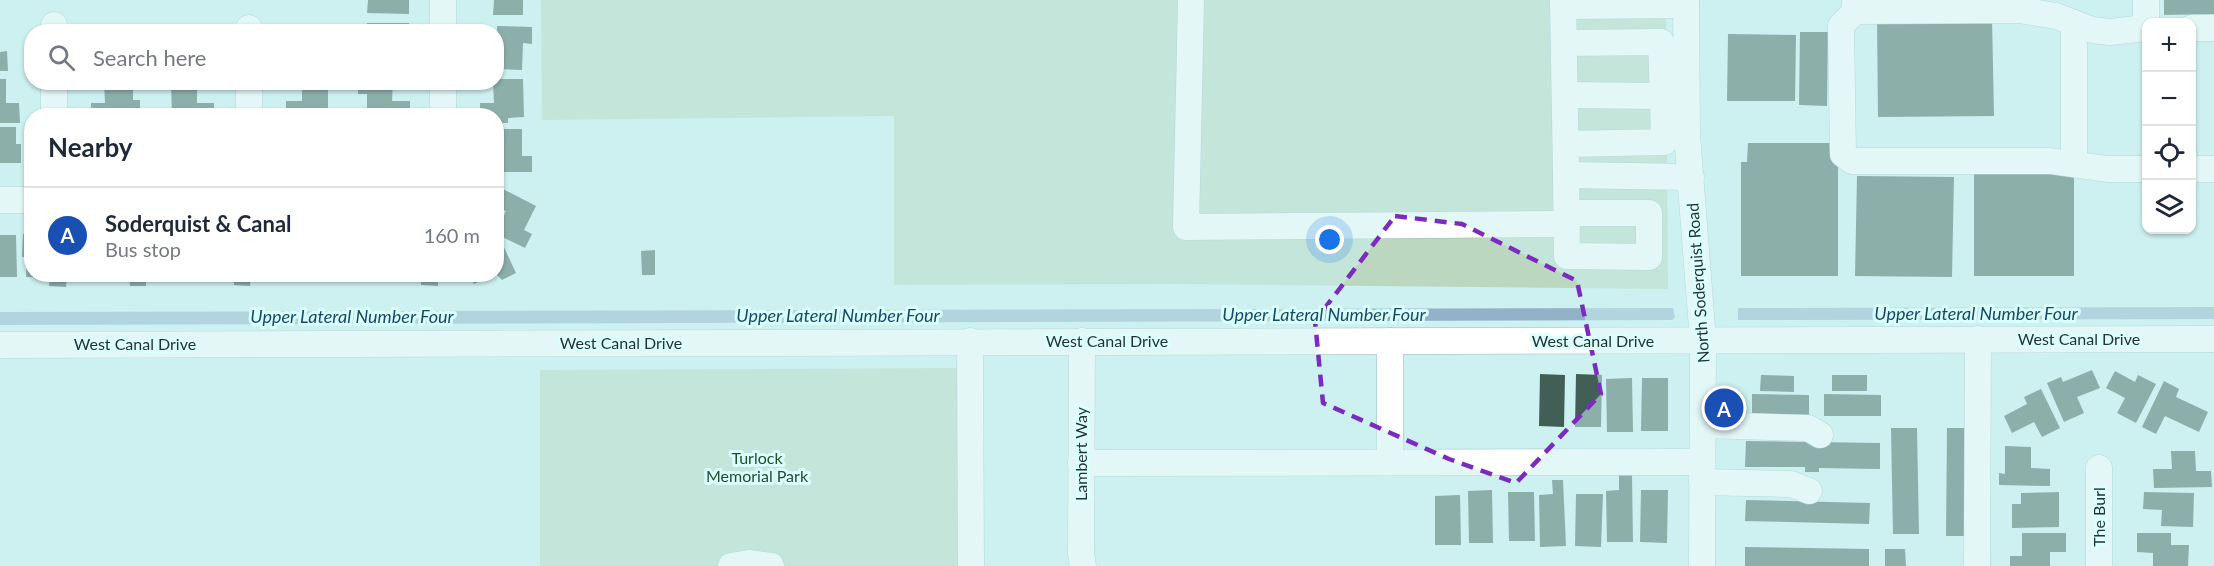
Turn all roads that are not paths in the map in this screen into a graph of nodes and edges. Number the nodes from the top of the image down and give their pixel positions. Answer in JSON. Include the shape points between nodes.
{"nodes":[{"id":1,"x":443,"y":0,"type":"edge"},
{"id":2,"x":1191,"y":0,"type":"edge"},
{"id":3,"x":2146,"y":0,"type":"edge"},
{"id":4,"x":1563,"y":3,"type":"edge"},
{"id":5,"x":1686,"y":3,"type":"edge"},
{"id":6,"x":2001,"y":5,"type":"edge"},
{"id":7,"x":1855,"y":6,"type":"edge"},
{"id":8,"x":2146,"y":18,"type":"edge"},
{"id":9,"x":2074,"y":23,"type":"junction"},
{"id":10,"x":443,"y":24,"type":"edge"},
{"id":11,"x":2142,"y":28,"type":"edge"},
{"id":12,"x":2196,"y":28,"type":"edge"},
{"id":13,"x":2214,"y":28,"type":"edge"},
{"id":14,"x":1564,"y":43,"type":"junction"},
{"id":15,"x":54,"y":90,"type":"edge"},
{"id":16,"x":249,"y":90,"type":"edge"},
{"id":17,"x":443,"y":90,"type":"edge"},
{"id":18,"x":1565,"y":95,"type":"junction"},
{"id":19,"x":1663,"y":96,"type":"junction"},
{"id":20,"x":54,"y":108,"type":"edge"},
{"id":21,"x":249,"y":108,"type":"edge"},
{"id":22,"x":443,"y":108,"type":"edge"},
{"id":23,"x":1566,"y":144,"type":"junction"},
{"id":24,"x":2074,"y":164,"type":"junction"},
{"id":25,"x":2142,"y":169,"type":"edge"},
{"id":26,"x":2196,"y":169,"type":"edge"},
{"id":27,"x":2214,"y":169,"type":"edge"},
{"id":28,"x":1566,"y":175,"type":"junction"},
{"id":29,"x":1691,"y":177,"type":"junction"},
{"id":30,"x":0,"y":200,"type":"edge"},
{"id":31,"x":24,"y":200,"type":"edge"},
{"id":32,"x":1978,"y":339,"type":"junction"},
{"id":33,"x":2214,"y":339,"type":"edge"},
{"id":34,"x":1703,"y":340,"type":"junction"},
{"id":35,"x":970,"y":341,"type":"junction"},
{"id":36,"x":1082,"y":341,"type":"junction"},
{"id":37,"x":1390,"y":341,"type":"junction"},
{"id":38,"x":0,"y":345,"type":"edge"},
{"id":39,"x":1703,"y":425,"type":"junction"},
{"id":40,"x":1820,"y":435,"type":"dead end"},
{"id":41,"x":1390,"y":462,"type":"junction"},
{"id":42,"x":1081,"y":463,"type":"junction"},
{"id":43,"x":2099,"y":468,"type":"dead end"},
{"id":44,"x":1702,"y":472,"type":"junction"},
{"id":45,"x":1809,"y":491,"type":"dead end"},
{"id":46,"x":731,"y":566,"type":"edge"},
{"id":47,"x":771,"y":566,"type":"edge"},
{"id":48,"x":971,"y":566,"type":"edge"},
{"id":49,"x":1083,"y":566,"type":"edge"},
{"id":50,"x":1702,"y":566,"type":"edge"},
{"id":51,"x":1977,"y":566,"type":"edge"},
{"id":52,"x":2099,"y":566,"type":"edge"}],
"edges":[{"from":1,"to":10,"type":"street"},
{"from":2,"to":28,"type":"street","via":[[1186,227],[1567,219]]},
{"from":3,"to":8,"type":"street"},
{"from":4,"to":5,"type":"street"},
{"from":4,"to":14,"type":"street"},
{"from":5,"to":29,"type":"street","name":"North Soderquist Road"},
{"from":6,"to":7,"type":"street"},
{"from":6,"to":9,"type":"street"},
{"from":7,"to":24,"type":"street","via":[[1841,26],[1843,154],[1852,161]]},
{"from":9,"to":11,"type":"street","via":[[2110,32]]},
{"from":9,"to":24,"type":"street"},
{"from":12,"to":13,"type":"street"},
{"from":14,"to":18,"type":"street"},
{"from":14,"to":19,"type":"street","via":[[1661,42]]},
{"from":15,"to":20,"type":"street"},
{"from":16,"to":21,"type":"street"},
{"from":17,"to":22,"type":"street"},
{"from":18,"to":19,"type":"street"},
{"from":18,"to":23,"type":"street"},
{"from":19,"to":23,"type":"street","via":[[1664,142]]},
{"from":23,"to":28,"type":"street"},
{"from":24,"to":25,"type":"street"},
{"from":26,"to":27,"type":"street"},
{"from":28,"to":29,"type":"street"},
{"from":29,"to":34,"type":"street","name":"North Soderquist Road"},
{"from":30,"to":31,"type":"street"},
{"from":32,"to":33,"type":"street","name":"West Canal Drive"},
{"from":32,"to":34,"type":"street","name":"West Canal Drive"},
{"from":32,"to":51,"type":"street"},
{"from":34,"to":37,"type":"street","name":"West Canal Drive"},
{"from":34,"to":39,"type":"street","name":"North Soderquist Road"},
{"from":35,"to":36,"type":"street","name":"West Canal Drive"},
{"from":35,"to":38,"type":"street","name":"West Canal Drive"},
{"from":35,"to":48,"type":"street"},
{"from":36,"to":37,"type":"street","name":"West Canal Drive"},
{"from":36,"to":42,"type":"street","name":"Lambert Way"},
{"from":37,"to":41,"type":"street"},
{"from":39,"to":40,"type":"street","via":[[1808,428]]},
{"from":39,"to":44,"type":"street","name":"North Soderquist Road"},
{"from":41,"to":42,"type":"street"},
{"from":41,"to":44,"type":"street"},
{"from":42,"to":49,"type":"street","name":"Lambert Way"},
{"from":43,"to":52,"type":"street","name":"The Burl"},
{"from":44,"to":45,"type":"street","via":[[1791,484]]},
{"from":44,"to":50,"type":"street","name":"North Soderquist Road"},
{"from":46,"to":47,"type":"street"}]}
